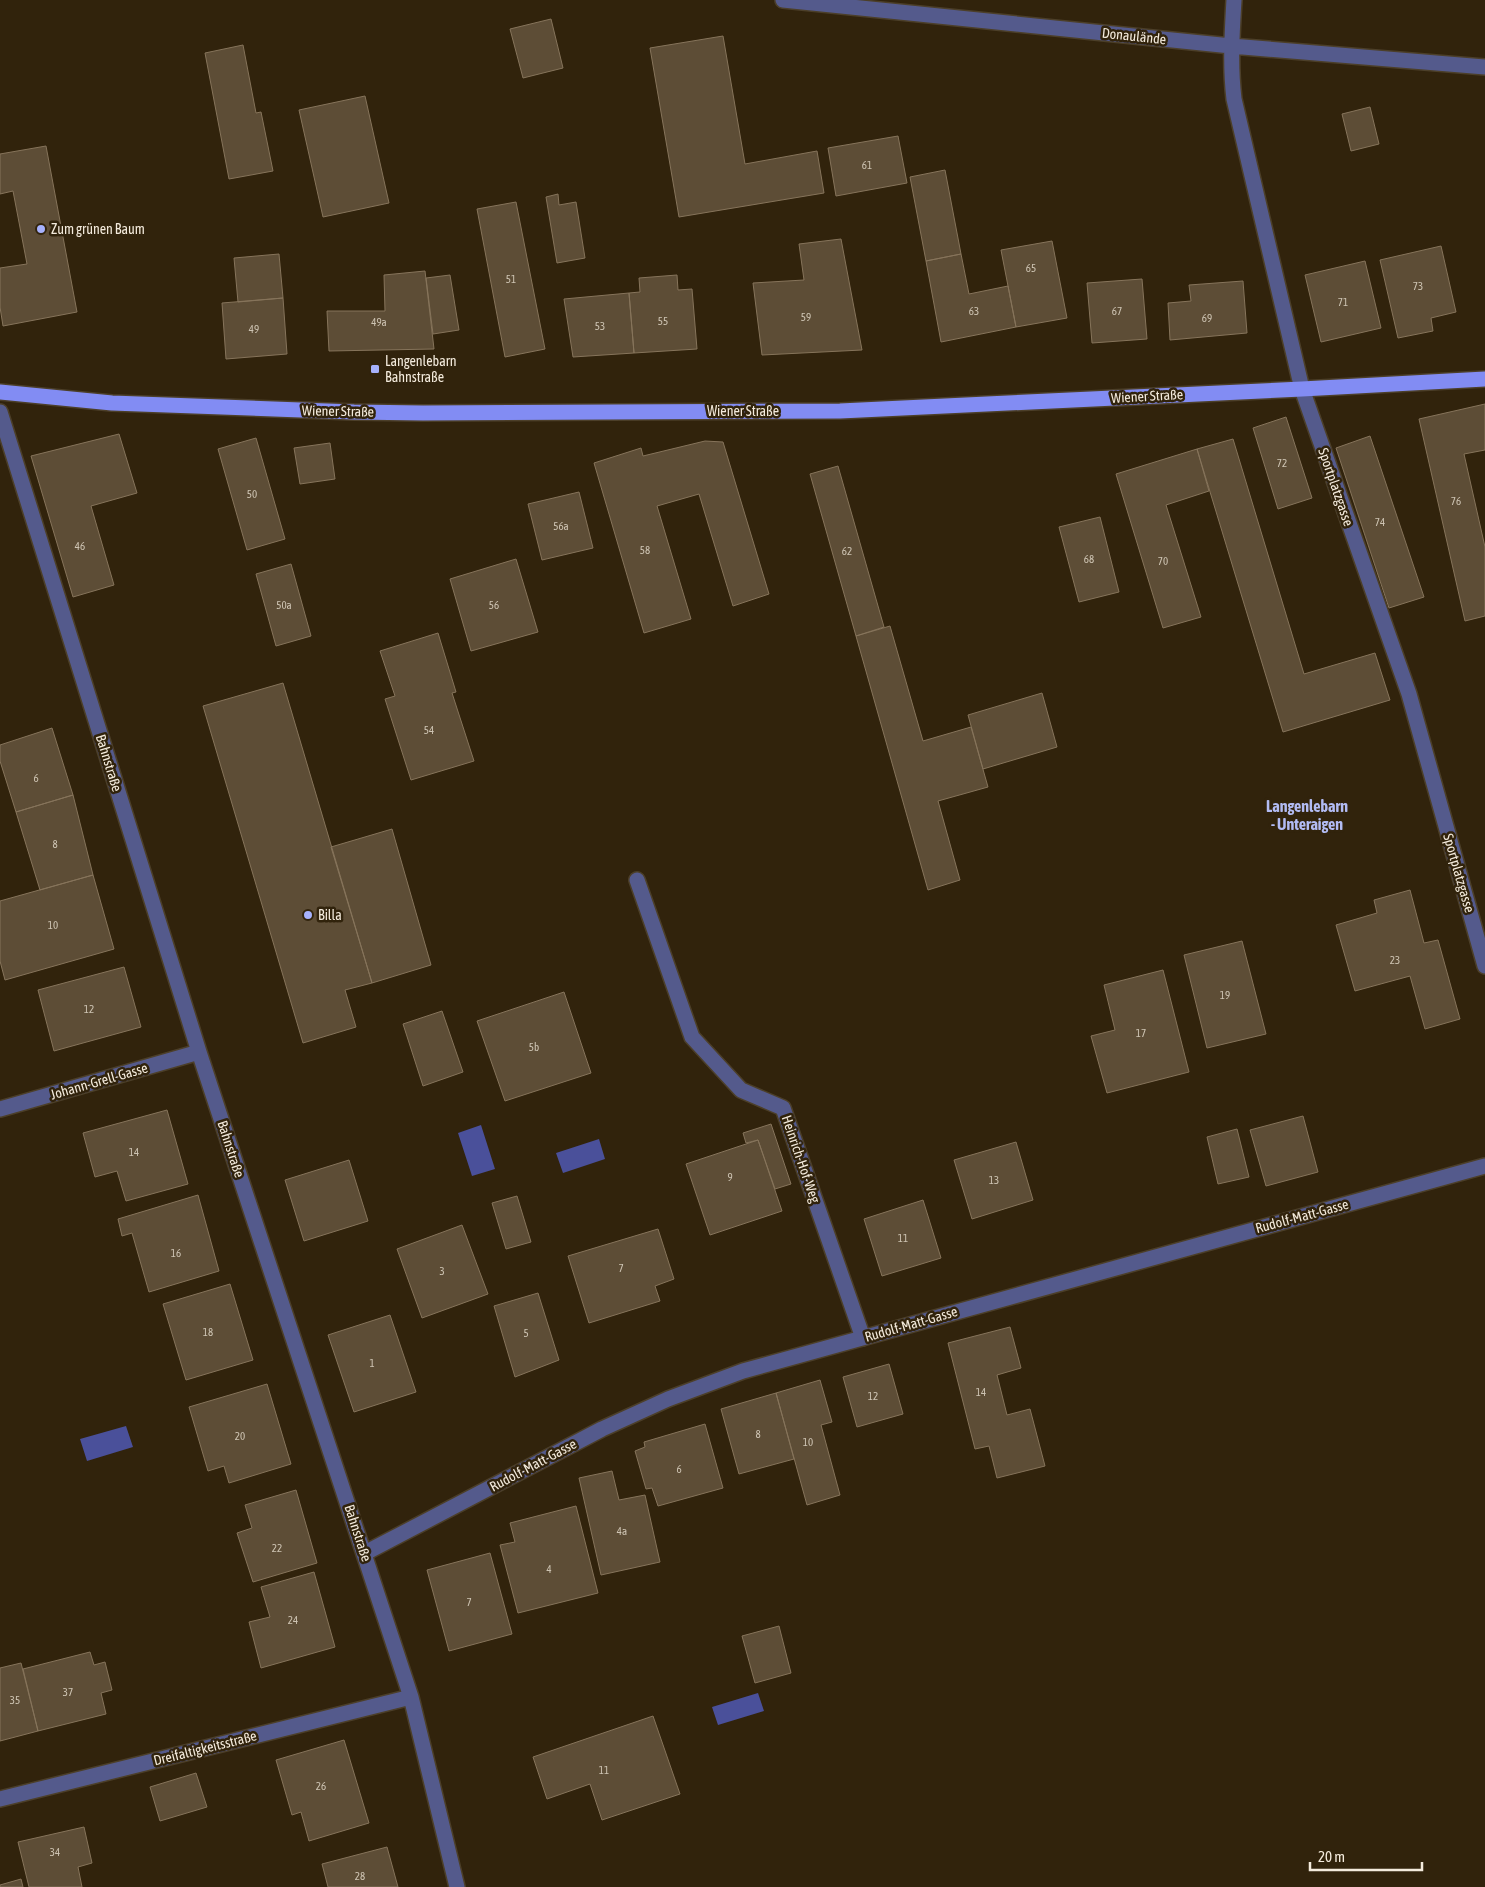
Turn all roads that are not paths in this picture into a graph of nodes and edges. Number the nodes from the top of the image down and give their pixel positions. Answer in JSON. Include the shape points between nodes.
{"nodes":[{"id":1,"x":783,"y":0,"type":"edge"},
{"id":2,"x":1234,"y":0,"type":"edge"},
{"id":3,"x":1231,"y":46,"type":"junction"},
{"id":4,"x":1485,"y":67,"type":"edge"},
{"id":5,"x":1485,"y":379,"type":"edge"},
{"id":6,"x":1302,"y":389,"type":"junction"},
{"id":7,"x":0,"y":392,"type":"edge"},
{"id":8,"x":0,"y":412,"type":"edge"},
{"id":9,"x":637,"y":880,"type":"dead end"},
{"id":10,"x":1485,"y":966,"type":"edge"},
{"id":11,"x":199,"y":1052,"type":"junction"},
{"id":12,"x":0,"y":1109,"type":"edge"},
{"id":13,"x":1485,"y":1166,"type":"edge"},
{"id":14,"x":863,"y":1338,"type":"junction"},
{"id":15,"x":365,"y":1554,"type":"junction"},
{"id":16,"x":411,"y":1697,"type":"junction"},
{"id":17,"x":0,"y":1799,"type":"edge"},
{"id":18,"x":457,"y":1887,"type":"edge"}],
"edges":[{"from":1,"to":3,"type":"street","name":"Donaulände"},
{"from":2,"to":3,"type":"street","name":"Sportplatzgasse"},
{"from":3,"to":4,"type":"street","name":"Donaulände"},
{"from":3,"to":6,"type":"street","name":"Sportplatzgasse","via":[[1234,99]]},
{"from":5,"to":6,"type":"main road","name":"Wiener Straße"},
{"from":6,"to":7,"type":"main road","name":"Wiener Straße","via":[[840,411],[424,413],[112,403]]},
{"from":6,"to":10,"type":"street","name":"Sportplatzgasse","via":[[1409,694]]},
{"from":8,"to":11,"type":"street","name":"Bahnstraße"},
{"from":9,"to":14,"type":"street","name":"Heinrich-Hof-Weg","via":[[692,1038],[741,1090],[783,1108]]},
{"from":11,"to":12,"type":"street","name":"Johann-Grell-Gasse"},
{"from":11,"to":15,"type":"street","name":"Bahnstraße"},
{"from":13,"to":14,"type":"street","name":"Rudolf-Matt-Gasse"},
{"from":14,"to":15,"type":"street","name":"Rudolf-Matt-Gasse","via":[[743,1371],[668,1399],[602,1429]]},
{"from":15,"to":16,"type":"street","name":"Bahnstraße"},
{"from":16,"to":17,"type":"street","name":"Dreifaltigkeitsstraße"},
{"from":16,"to":18,"type":"street","name":"Bahnstraße"}]}
